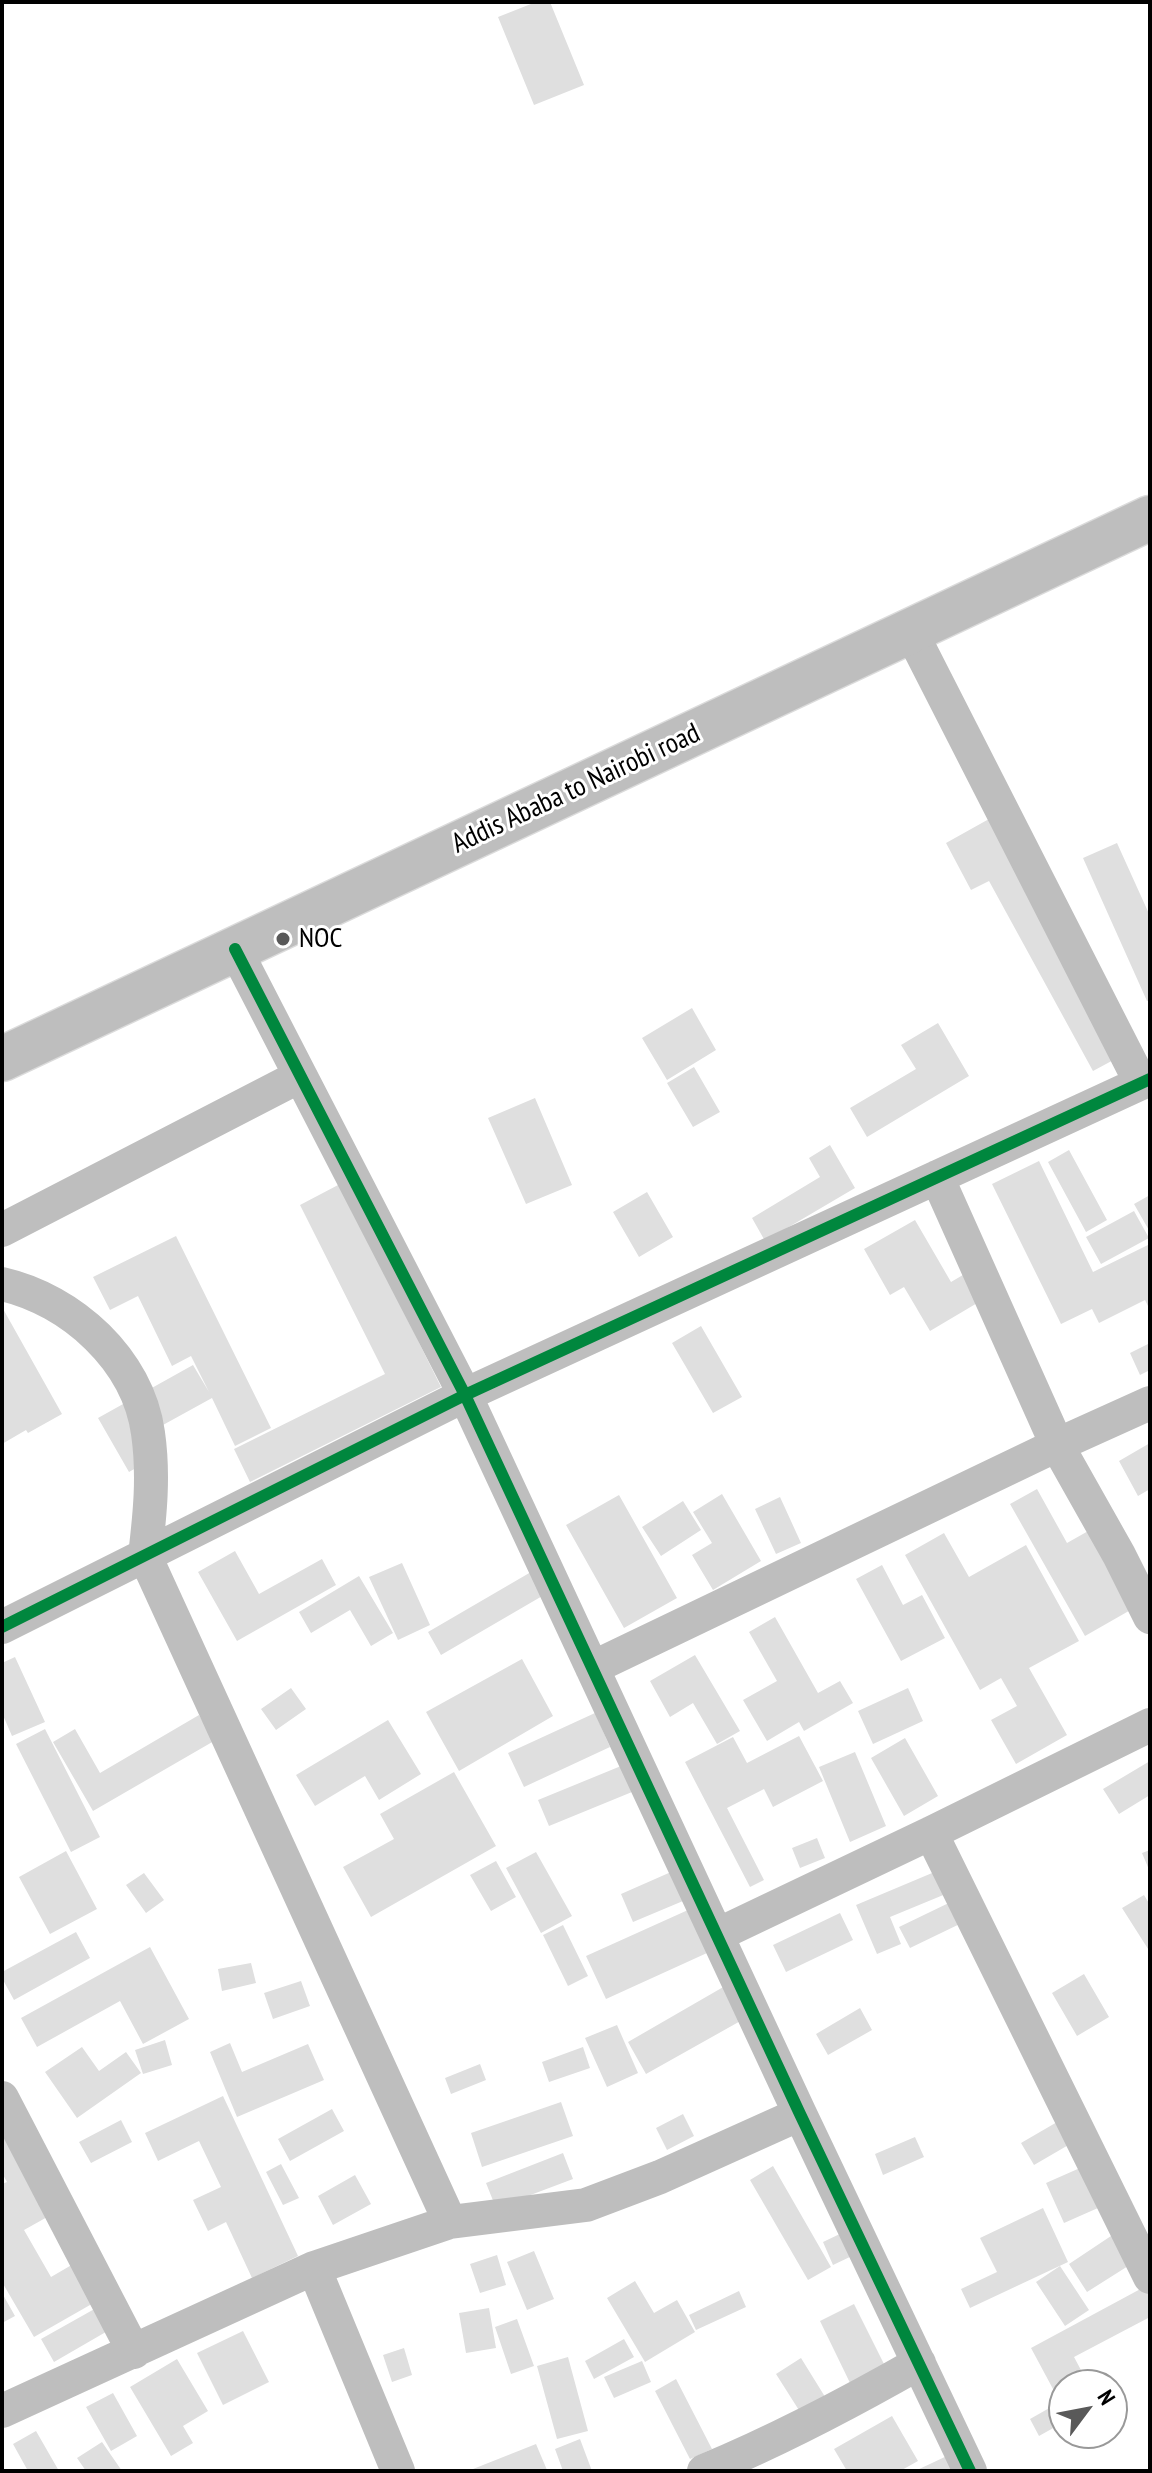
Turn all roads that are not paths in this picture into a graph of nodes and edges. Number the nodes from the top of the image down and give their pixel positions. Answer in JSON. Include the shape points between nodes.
{"nodes":[{"id":1,"x":1150,"y":518,"type":"edge"},
{"id":2,"x":911,"y":632,"type":"junction"},
{"id":3,"x":235,"y":949,"type":"junction"},
{"id":4,"x":2,"y":1059,"type":"edge"},
{"id":5,"x":300,"y":1076,"type":"junction"},
{"id":6,"x":1146,"y":1081,"type":"edge"},
{"id":7,"x":937,"y":1177,"type":"junction"},
{"id":8,"x":2,"y":1230,"type":"edge"},
{"id":9,"x":2,"y":1284,"type":"edge"},
{"id":10,"x":465,"y":1395,"type":"junction"},
{"id":11,"x":1150,"y":1403,"type":"edge"},
{"id":12,"x":1057,"y":1445,"type":"junction"},
{"id":13,"x":145,"y":1556,"type":"junction"},
{"id":14,"x":1150,"y":1617,"type":"edge"},
{"id":15,"x":2,"y":1627,"type":"edge"},
{"id":16,"x":592,"y":1668,"type":"junction"},
{"id":17,"x":1148,"y":1732,"type":"edge"},
{"id":18,"x":931,"y":1833,"type":"junction"},
{"id":19,"x":717,"y":1935,"type":"junction"},
{"id":20,"x":2,"y":2098,"type":"edge"},
{"id":21,"x":800,"y":2114,"type":"junction"},
{"id":22,"x":450,"y":2222,"type":"junction"},
{"id":23,"x":314,"y":2268,"type":"junction"},
{"id":24,"x":1150,"y":2277,"type":"edge"},
{"id":25,"x":134,"y":2352,"type":"junction"},
{"id":26,"x":919,"y":2363,"type":"junction"},
{"id":27,"x":2,"y":2411,"type":"edge"},
{"id":28,"x":398,"y":2471,"type":"edge"},
{"id":29,"x":704,"y":2471,"type":"edge"},
{"id":30,"x":970,"y":2471,"type":"edge"}],
"edges":[{"from":1,"to":2,"type":"highway","name":"Addis Ababa to Nairobi road"},
{"from":2,"to":3,"type":"highway","name":"Addis Ababa to Nairobi road"},
{"from":2,"to":6,"type":"street"},
{"from":3,"to":4,"type":"highway","name":"Addis Ababa to Nairobi road"},
{"from":3,"to":5,"type":"street"},
{"from":5,"to":8,"type":"street"},
{"from":5,"to":10,"type":"street"},
{"from":6,"to":7,"type":"street"},
{"from":7,"to":10,"type":"street"},
{"from":7,"to":12,"type":"street"},
{"from":9,"to":13,"type":"street","via":[[58,1304],[84,1325],[108,1348],[141,1403],[152,1497]]},
{"from":10,"to":13,"type":"street"},
{"from":10,"to":16,"type":"street"},
{"from":11,"to":12,"type":"street"},
{"from":12,"to":14,"type":"street"},
{"from":12,"to":16,"type":"street"},
{"from":13,"to":15,"type":"street"},
{"from":13,"to":22,"type":"street"},
{"from":16,"to":19,"type":"street"},
{"from":17,"to":18,"type":"street"},
{"from":18,"to":19,"type":"street"},
{"from":18,"to":24,"type":"street"},
{"from":19,"to":21,"type":"street"},
{"from":20,"to":25,"type":"street"},
{"from":21,"to":22,"type":"street","via":[[586,2205]]},
{"from":21,"to":26,"type":"street"},
{"from":22,"to":23,"type":"street"},
{"from":23,"to":25,"type":"street"},
{"from":23,"to":28,"type":"street"},
{"from":25,"to":27,"type":"street"},
{"from":26,"to":29,"type":"street","via":[[846,2405]]},
{"from":26,"to":30,"type":"street"}]}
